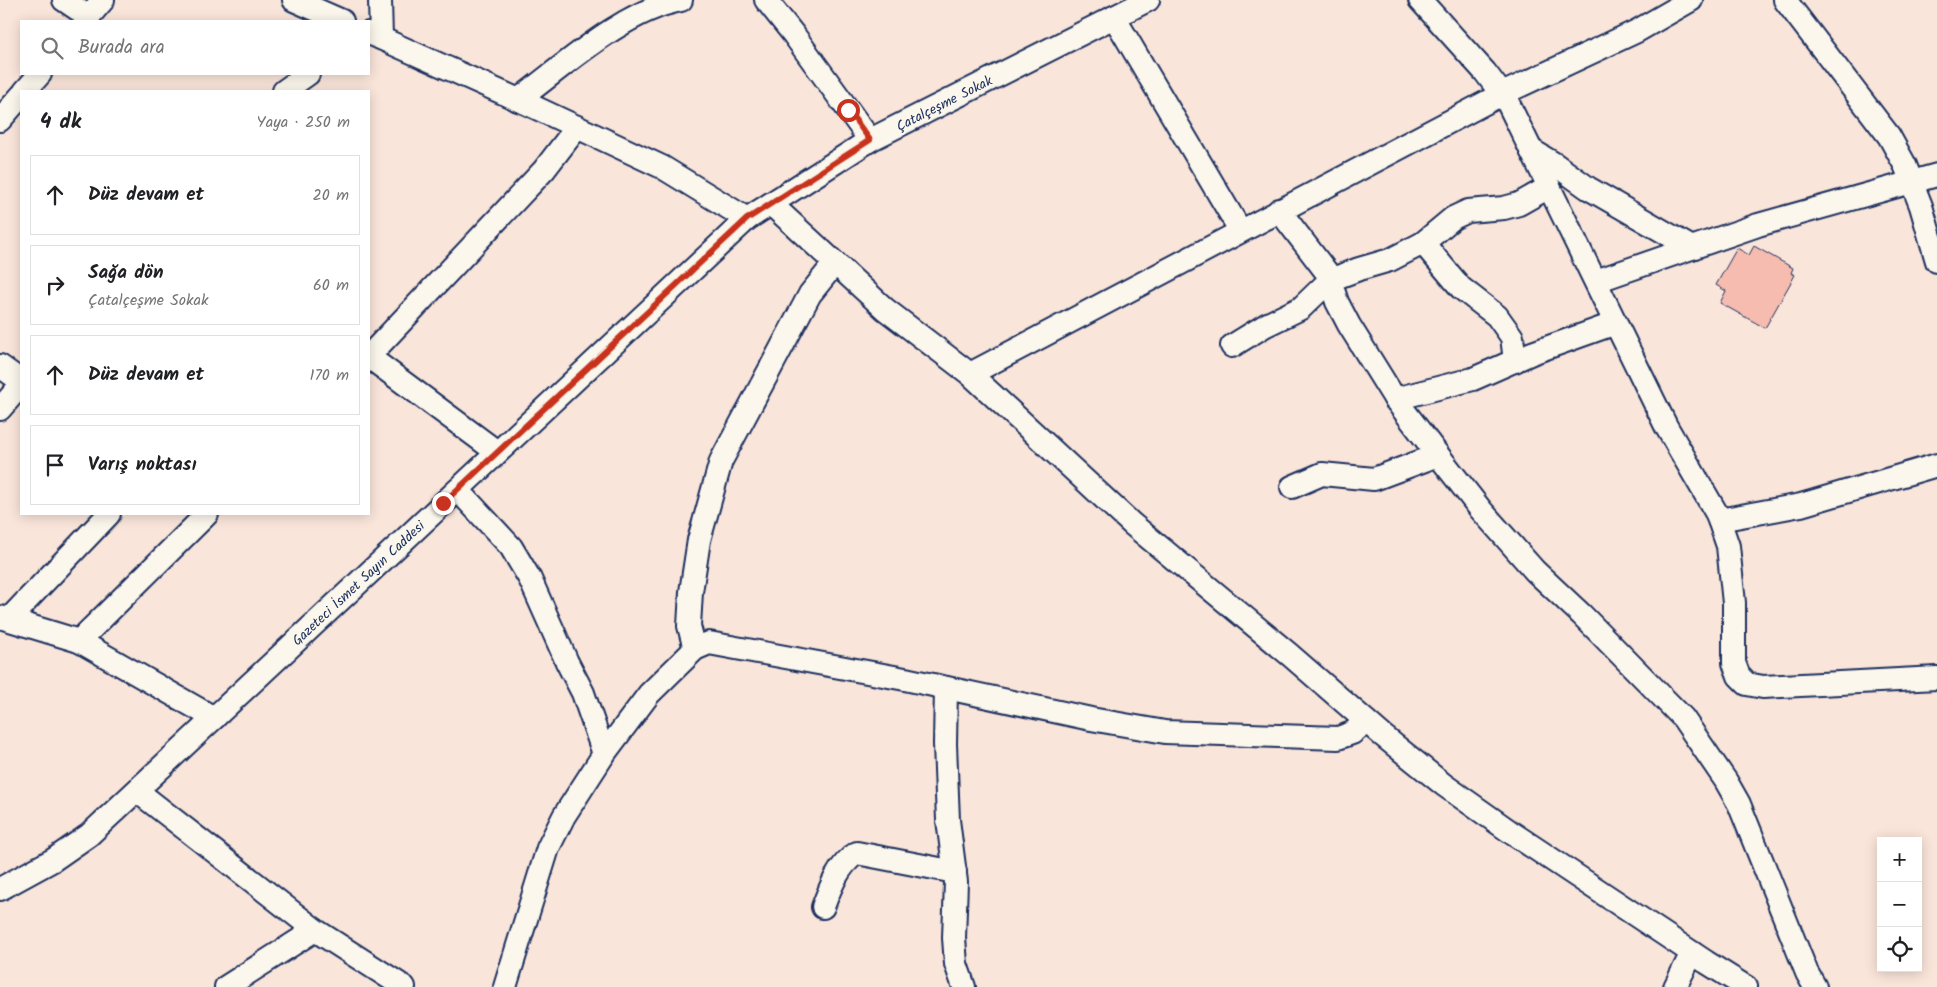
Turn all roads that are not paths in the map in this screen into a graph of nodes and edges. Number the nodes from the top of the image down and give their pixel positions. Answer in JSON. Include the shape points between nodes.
{"nodes":[{"id":1,"x":64,"y":0,"type":"edge"},
{"id":2,"x":294,"y":0,"type":"edge"},
{"id":3,"x":380,"y":0,"type":"edge"},
{"id":4,"x":681,"y":0,"type":"edge"},
{"id":5,"x":1148,"y":0,"type":"edge"},
{"id":6,"x":1420,"y":0,"type":"edge"},
{"id":7,"x":1691,"y":0,"type":"edge"},
{"id":8,"x":1785,"y":0,"type":"edge"},
{"id":9,"x":769,"y":1,"type":"edge"},
{"id":10,"x":92,"y":13,"type":"edge"},
{"id":11,"x":1114,"y":17,"type":"junction"},
{"id":12,"x":340,"y":20,"type":"edge"},
{"id":13,"x":375,"y":36,"type":"edge"},
{"id":14,"x":39,"y":75,"type":"edge"},
{"id":15,"x":307,"y":75,"type":"edge"},
{"id":16,"x":26,"y":90,"type":"edge"},
{"id":17,"x":285,"y":90,"type":"edge"},
{"id":18,"x":1502,"y":94,"type":"junction"},
{"id":19,"x":20,"y":97,"type":"edge"},
{"id":20,"x":518,"y":100,"type":"junction"},
{"id":21,"x":0,"y":120,"type":"edge"},
{"id":22,"x":577,"y":128,"type":"junction"},
{"id":23,"x":870,"y":140,"type":"junction"},
{"id":24,"x":1531,"y":150,"type":"junction"},
{"id":25,"x":1937,"y":175,"type":"edge"},
{"id":26,"x":1912,"y":182,"type":"junction"},
{"id":27,"x":1550,"y":187,"type":"junction"},
{"id":28,"x":771,"y":204,"type":"junction"},
{"id":29,"x":1279,"y":210,"type":"junction"},
{"id":30,"x":747,"y":219,"type":"junction"},
{"id":31,"x":1240,"y":230,"type":"junction"},
{"id":32,"x":1423,"y":244,"type":"junction"},
{"id":33,"x":1692,"y":248,"type":"junction"},
{"id":34,"x":1937,"y":261,"type":"edge"},
{"id":35,"x":835,"y":263,"type":"junction"},
{"id":36,"x":1330,"y":280,"type":"junction"},
{"id":37,"x":1596,"y":282,"type":"junction"},
{"id":38,"x":1616,"y":324,"type":"junction"},
{"id":39,"x":1232,"y":346,"type":"dead end"},
{"id":40,"x":370,"y":356,"type":"edge"},
{"id":41,"x":370,"y":358,"type":"edge"},
{"id":42,"x":1515,"y":360,"type":"junction"},
{"id":43,"x":0,"y":366,"type":"edge"},
{"id":44,"x":970,"y":374,"type":"junction"},
{"id":45,"x":20,"y":380,"type":"edge"},
{"id":46,"x":20,"y":386,"type":"edge"},
{"id":47,"x":1394,"y":399,"type":"junction"},
{"id":48,"x":0,"y":409,"type":"edge"},
{"id":49,"x":497,"y":452,"type":"junction"},
{"id":50,"x":1438,"y":455,"type":"junction"},
{"id":51,"x":1937,"y":465,"type":"edge"},
{"id":52,"x":1292,"y":487,"type":"dead end"},
{"id":53,"x":458,"y":490,"type":"junction"},
{"id":54,"x":108,"y":515,"type":"edge"},
{"id":55,"x":206,"y":515,"type":"edge"},
{"id":56,"x":1719,"y":520,"type":"junction"},
{"id":57,"x":5,"y":618,"type":"edge"},
{"id":58,"x":79,"y":641,"type":"junction"},
{"id":59,"x":695,"y":649,"type":"junction"},
{"id":60,"x":1937,"y":678,"type":"edge"},
{"id":61,"x":946,"y":688,"type":"junction"},
{"id":62,"x":214,"y":718,"type":"junction"},
{"id":63,"x":1366,"y":722,"type":"junction"},
{"id":64,"x":604,"y":754,"type":"junction"},
{"id":65,"x":137,"y":791,"type":"junction"},
{"id":66,"x":955,"y":872,"type":"junction"},
{"id":67,"x":0,"y":888,"type":"edge"},
{"id":68,"x":823,"y":907,"type":"dead end"},
{"id":69,"x":315,"y":930,"type":"junction"},
{"id":70,"x":1692,"y":953,"type":"junction"},
{"id":71,"x":226,"y":987,"type":"edge"},
{"id":72,"x":404,"y":987,"type":"edge"},
{"id":73,"x":506,"y":987,"type":"edge"},
{"id":74,"x":964,"y":987,"type":"edge"},
{"id":75,"x":1674,"y":987,"type":"edge"},
{"id":76,"x":1746,"y":987,"type":"edge"},
{"id":77,"x":1815,"y":987,"type":"edge"}],
"edges":[{"from":1,"to":10,"type":"street"},
{"from":2,"to":12,"type":"street"},
{"from":3,"to":13,"type":"street"},
{"from":4,"to":20,"type":"street","via":[[631,19]]},
{"from":5,"to":11,"type":"street","name":"Çatalçeşme Sokak"},
{"from":6,"to":18,"type":"street"},
{"from":7,"to":18,"type":"street","via":[[1637,31]]},
{"from":8,"to":26,"type":"street","via":[[1889,136]]},
{"from":9,"to":23,"type":"street"},
{"from":11,"to":23,"type":"street","name":"Çatalçeşme Sokak"},
{"from":11,"to":31,"type":"street"},
{"from":13,"to":20,"type":"street"},
{"from":14,"to":16,"type":"street"},
{"from":15,"to":17,"type":"street"},
{"from":18,"to":24,"type":"street"},
{"from":18,"to":29,"type":"street"},
{"from":19,"to":21,"type":"street"},
{"from":20,"to":22,"type":"street"},
{"from":22,"to":30,"type":"street","via":[[662,168]]},
{"from":22,"to":40,"type":"street","via":[[544,170]]},
{"from":23,"to":28,"type":"street","name":"Çatalçeşme Sokak"},
{"from":24,"to":27,"type":"street"},
{"from":24,"to":33,"type":"street","via":[[1596,193]]},
{"from":25,"to":26,"type":"street"},
{"from":26,"to":33,"type":"street","via":[[1758,225]]},
{"from":26,"to":34,"type":"street"},
{"from":27,"to":32,"type":"street","via":[[1512,206],[1468,211],[1453,218]]},
{"from":27,"to":37,"type":"street"},
{"from":28,"to":30,"type":"street","name":"Çatalçeşme Sokak"},
{"from":28,"to":35,"type":"street"},
{"from":29,"to":31,"type":"street"},
{"from":29,"to":36,"type":"street","via":[[1310,248]]},
{"from":30,"to":49,"type":"street","name":"Gazeteci İsmet Sayın Caddesi"},
{"from":31,"to":44,"type":"street"},
{"from":32,"to":36,"type":"street","via":[[1390,260]]},
{"from":32,"to":42,"type":"street","via":[[1461,288],[1498,316],[1512,337]]},
{"from":33,"to":37,"type":"street"},
{"from":35,"to":44,"type":"street","via":[[885,309]]},
{"from":35,"to":59,"type":"street","via":[[810,294],[720,461],[699,540],[691,592],[689,626]]},
{"from":36,"to":39,"type":"street","via":[[1300,308]]},
{"from":36,"to":47,"type":"street","via":[[1349,325]]},
{"from":37,"to":38,"type":"street"},
{"from":38,"to":42,"type":"street"},
{"from":38,"to":56,"type":"street","via":[[1666,426]]},
{"from":41,"to":49,"type":"street"},
{"from":42,"to":47,"type":"street","via":[[1473,378]]},
{"from":43,"to":45,"type":"street"},
{"from":44,"to":63,"type":"street","via":[[1132,524]]},
{"from":46,"to":48,"type":"street"},
{"from":47,"to":50,"type":"street"},
{"from":49,"to":53,"type":"street","name":"Gazeteci İsmet Sayın Caddesi"},
{"from":50,"to":52,"type":"street","via":[[1374,479],[1322,474]]},
{"from":50,"to":77,"type":"street","via":[[1481,510],[1535,570],[1683,718],[1739,804]]},
{"from":51,"to":56,"type":"street","via":[[1801,505]]},
{"from":53,"to":62,"type":"street","name":"Gazeteci İsmet Sayın Caddesi"},
{"from":53,"to":64,"type":"street","via":[[511,547],[530,579],[583,693]]},
{"from":54,"to":57,"type":"street"},
{"from":55,"to":58,"type":"street"},
{"from":56,"to":60,"type":"street","via":[[1728,546],[1731,574],[1734,662],[1738,676],[1747,684],[1763,687]]},
{"from":57,"to":58,"type":"street"},
{"from":58,"to":62,"type":"street"},
{"from":59,"to":61,"type":"street","via":[[709,643]]},
{"from":59,"to":64,"type":"street","via":[[649,694]]},
{"from":61,"to":63,"type":"street","via":[[1165,732],[1338,738],[1352,733]]},
{"from":61,"to":66,"type":"street","via":[[948,820]]},
{"from":62,"to":65,"type":"street","name":"Gazeteci İsmet Sayın Caddesi"},
{"from":63,"to":70,"type":"street","via":[[1444,785]]},
{"from":64,"to":73,"type":"street","via":[[564,816],[548,848]]},
{"from":65,"to":67,"type":"street","name":"Gazeteci İsmet Sayın Caddesi","via":[[89,835],[53,860]]},
{"from":65,"to":69,"type":"street"},
{"from":66,"to":68,"type":"street","via":[[857,853],[847,859]]},
{"from":66,"to":74,"type":"street","via":[[956,964]]},
{"from":69,"to":71,"type":"street"},
{"from":69,"to":72,"type":"street"},
{"from":70,"to":75,"type":"street"},
{"from":70,"to":76,"type":"street"}]}
